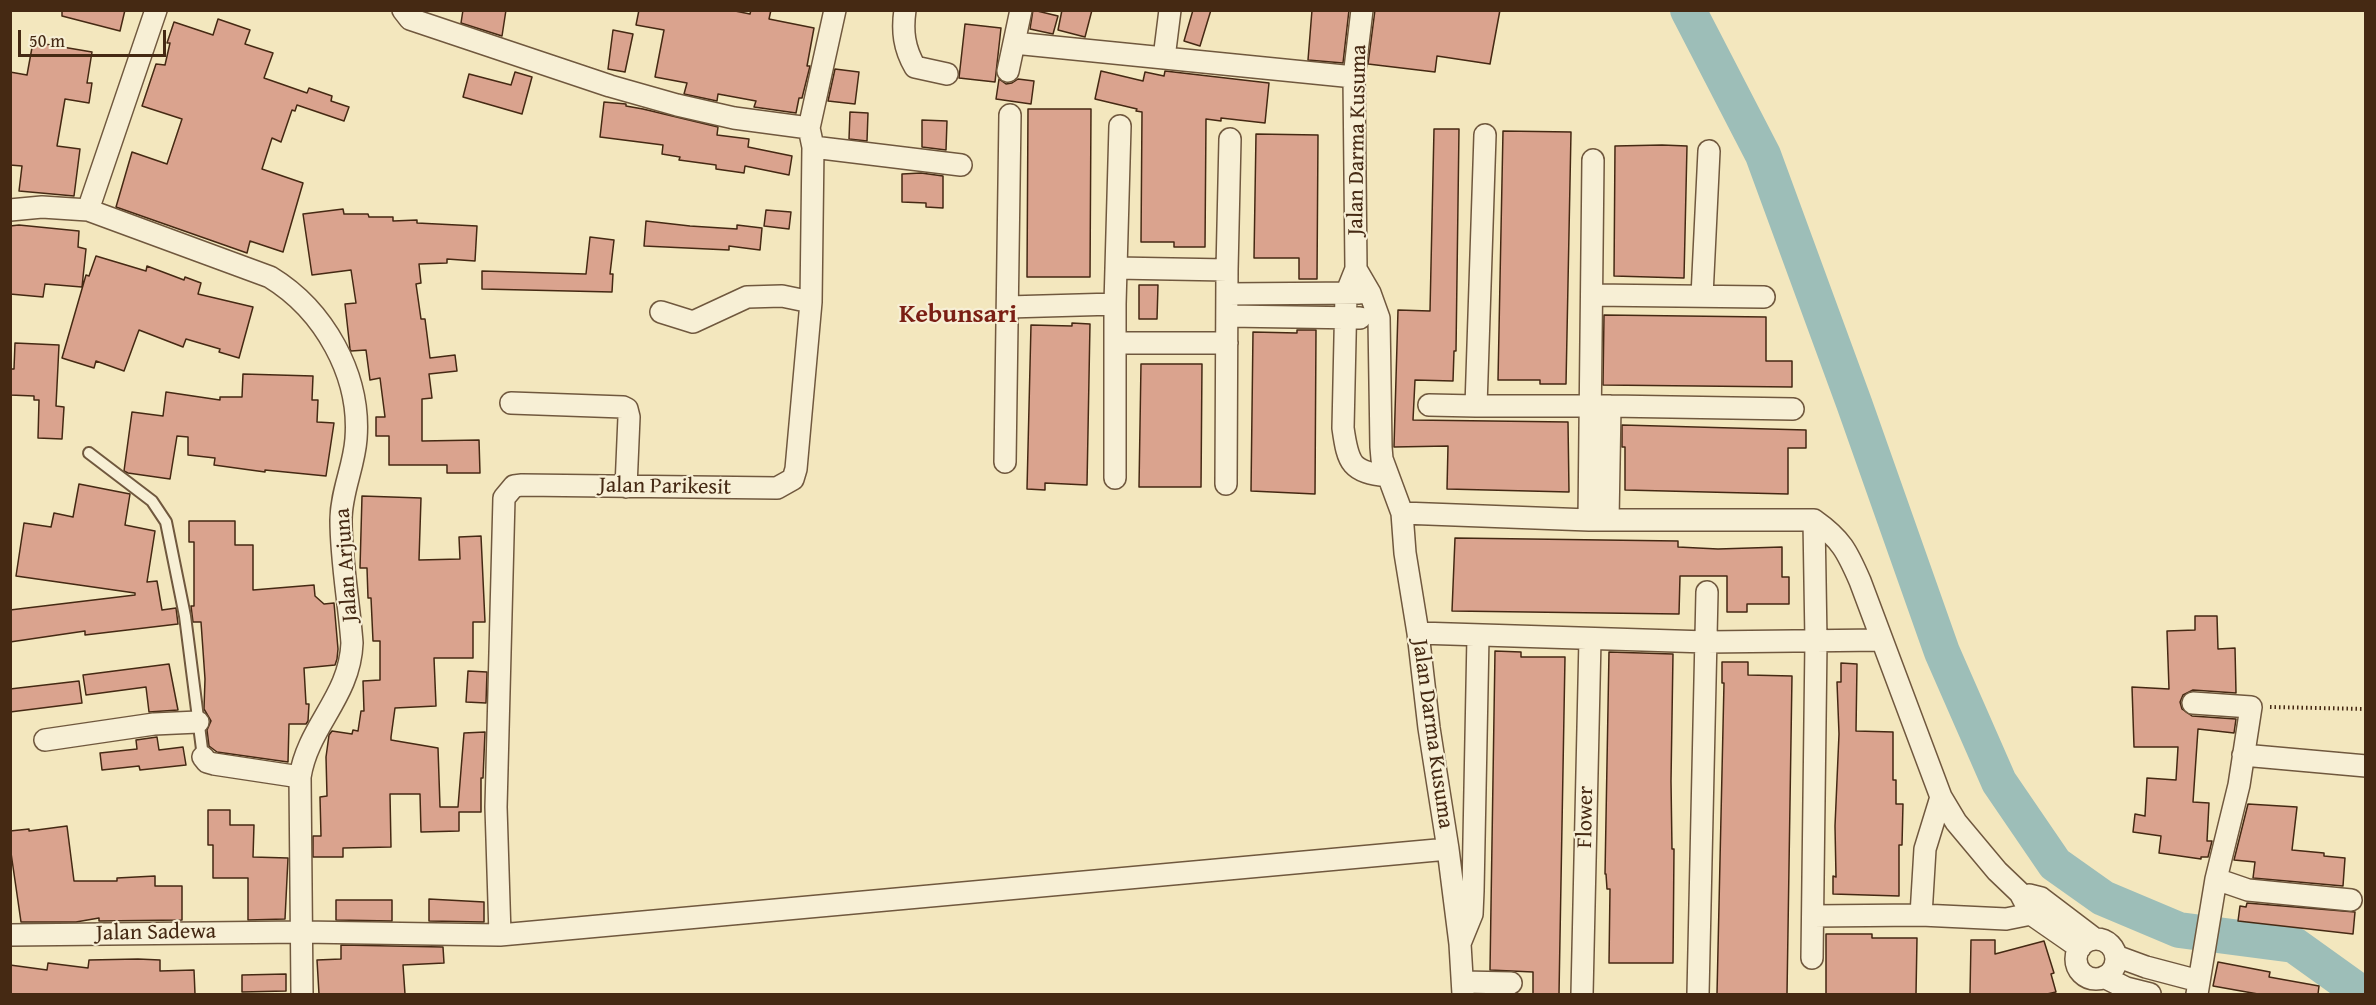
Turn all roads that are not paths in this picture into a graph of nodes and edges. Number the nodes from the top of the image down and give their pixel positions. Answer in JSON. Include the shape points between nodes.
{"nodes":[{"id":1,"x":156,"y":10,"type":"edge"},
{"id":2,"x":403,"y":10,"type":"edge"},
{"id":3,"x":835,"y":10,"type":"edge"},
{"id":4,"x":905,"y":10,"type":"edge"},
{"id":5,"x":1021,"y":10,"type":"edge"},
{"id":6,"x":1170,"y":10,"type":"edge"},
{"id":7,"x":1362,"y":10,"type":"edge"},
{"id":8,"x":1014,"y":43,"type":"junction"},
{"id":9,"x":1164,"y":58,"type":"junction"},
{"id":10,"x":1008,"y":71,"type":"dead end"},
{"id":11,"x":947,"y":74,"type":"dead end"},
{"id":12,"x":1354,"y":77,"type":"junction"},
{"id":13,"x":1010,"y":115,"type":"dead end"},
{"id":14,"x":1120,"y":126,"type":"dead end"},
{"id":15,"x":1485,"y":135,"type":"dead end"},
{"id":16,"x":811,"y":137,"type":"junction"},
{"id":17,"x":1230,"y":139,"type":"dead end"},
{"id":18,"x":1708,"y":151,"type":"dead end"},
{"id":19,"x":1593,"y":160,"type":"dead end"},
{"id":20,"x":961,"y":165,"type":"dead end"},
{"id":21,"x":10,"y":210,"type":"edge"},
{"id":22,"x":88,"y":210,"type":"junction"},
{"id":23,"x":1116,"y":268,"type":"junction"},
{"id":24,"x":1356,"y":269,"type":"junction"},
{"id":25,"x":1227,"y":270,"type":"junction"},
{"id":26,"x":1370,"y":293,"type":"junction"},
{"id":27,"x":1227,"y":294,"type":"junction"},
{"id":28,"x":1346,"y":294,"type":"junction"},
{"id":29,"x":1592,"y":295,"type":"junction"},
{"id":30,"x":1702,"y":296,"type":"junction"},
{"id":31,"x":1764,"y":297,"type":"dead end"},
{"id":32,"x":811,"y":302,"type":"junction"},
{"id":33,"x":1114,"y":304,"type":"junction"},
{"id":34,"x":1008,"y":307,"type":"junction"},
{"id":35,"x":661,"y":312,"type":"dead end"},
{"id":36,"x":1228,"y":315,"type":"junction"},
{"id":37,"x":1347,"y":318,"type":"junction"},
{"id":38,"x":1379,"y":318,"type":"junction"},
{"id":39,"x":1115,"y":343,"type":"junction"},
{"id":40,"x":1227,"y":343,"type":"junction"},
{"id":41,"x":511,"y":403,"type":"dead end"},
{"id":42,"x":1429,"y":405,"type":"dead end"},
{"id":43,"x":1476,"y":406,"type":"junction"},
{"id":44,"x":1600,"y":406,"type":"junction"},
{"id":45,"x":1793,"y":410,"type":"dead end"},
{"id":46,"x":89,"y":453,"type":"dead end"},
{"id":47,"x":1005,"y":462,"type":"dead end"},
{"id":48,"x":1388,"y":476,"type":"junction"},
{"id":49,"x":1115,"y":478,"type":"dead end"},
{"id":50,"x":1226,"y":484,"type":"dead end"},
{"id":51,"x":626,"y":487,"type":"junction"},
{"id":52,"x":1402,"y":513,"type":"junction"},
{"id":53,"x":1598,"y":520,"type":"junction"},
{"id":54,"x":1814,"y":520,"type":"junction"},
{"id":55,"x":1707,"y":592,"type":"dead end"},
{"id":56,"x":1418,"y":633,"type":"junction"},
{"id":57,"x":1478,"y":636,"type":"junction"},
{"id":58,"x":1590,"y":639,"type":"junction"},
{"id":59,"x":1881,"y":640,"type":"junction"},
{"id":60,"x":1816,"y":641,"type":"junction"},
{"id":61,"x":1707,"y":642,"type":"junction"},
{"id":62,"x":2193,"y":703,"type":"dead end"},
{"id":63,"x":198,"y":722,"type":"junction"},
{"id":64,"x":45,"y":740,"type":"dead end"},
{"id":65,"x":2243,"y":755,"type":"junction"},
{"id":66,"x":203,"y":758,"type":"joint"},
{"id":67,"x":2366,"y":766,"type":"edge"},
{"id":68,"x":300,"y":777,"type":"junction"},
{"id":69,"x":1941,"y":797,"type":"junction"},
{"id":70,"x":1448,"y":849,"type":"junction"},
{"id":71,"x":2216,"y":879,"type":"junction"},
{"id":72,"x":2351,"y":900,"type":"dead end"},
{"id":73,"x":2036,"y":906,"type":"junction"},
{"id":74,"x":1813,"y":915,"type":"junction"},
{"id":75,"x":1921,"y":915,"type":"junction"},
{"id":76,"x":302,"y":932,"type":"junction"},
{"id":77,"x":10,"y":935,"type":"edge"},
{"id":78,"x":500,"y":935,"type":"junction"},
{"id":79,"x":2087,"y":943,"type":"junction"},
{"id":80,"x":1460,"y":944,"type":"junction"},
{"id":81,"x":2116,"y":956,"type":"junction"},
{"id":82,"x":1812,"y":958,"type":"dead end"},
{"id":83,"x":1511,"y":983,"type":"dead end"},
{"id":84,"x":2092,"y":983,"type":"edge"},
{"id":85,"x":1463,"y":988,"type":"edge"},
{"id":86,"x":2198,"y":988,"type":"edge"},
{"id":87,"x":302,"y":994,"type":"edge"},
{"id":88,"x":1582,"y":994,"type":"edge"},
{"id":89,"x":1698,"y":994,"type":"edge"},
{"id":90,"x":2150,"y":994,"type":"edge"}],
"edges":[{"from":1,"to":22,"type":"street"},
{"from":2,"to":16,"type":"street","via":[[410,19],[610,86]]},
{"from":3,"to":16,"type":"street","name":"Jalan Parikesit"},
{"from":4,"to":11,"type":"street","via":[[904,42],[915,67]]},
{"from":5,"to":8,"type":"street"},
{"from":6,"to":9,"type":"street"},
{"from":7,"to":12,"type":"street","name":"Jalan Darma Kusuma"},
{"from":8,"to":9,"type":"street"},
{"from":8,"to":10,"type":"street"},
{"from":9,"to":12,"type":"street"},
{"from":12,"to":24,"type":"street","name":"Jalan Darma Kusuma"},
{"from":13,"to":34,"type":"street"},
{"from":14,"to":23,"type":"street"},
{"from":15,"to":43,"type":"street"},
{"from":16,"to":20,"type":"street"},
{"from":16,"to":32,"type":"street","name":"Jalan Parikesit"},
{"from":17,"to":25,"type":"street"},
{"from":18,"to":30,"type":"street"},
{"from":19,"to":29,"type":"street"},
{"from":21,"to":22,"type":"street","name":"Jalan Arjuna"},
{"from":22,"to":68,"type":"street","name":"Jalan Arjuna","via":[[270,277],[289,288],[314,315],[347,371],[357,422],[341,519],[352,660],[347,678],[309,744]]},
{"from":23,"to":25,"type":"street"},
{"from":23,"to":33,"type":"street"},
{"from":24,"to":26,"type":"street","name":"Jalan Darma Kusuma"},
{"from":24,"to":28,"type":"street","name":"Jalan Darma Kusuma"},
{"from":25,"to":27,"type":"street"},
{"from":26,"to":28,"type":"street"},
{"from":26,"to":38,"type":"street","name":"Jalan Darma Kusuma"},
{"from":27,"to":28,"type":"street"},
{"from":27,"to":36,"type":"street"},
{"from":28,"to":37,"type":"street","name":"Jalan Darma Kusuma"},
{"from":29,"to":30,"type":"street"},
{"from":29,"to":44,"type":"street"},
{"from":30,"to":31,"type":"street"},
{"from":32,"to":35,"type":"street","via":[[783,296],[747,297],[693,322]]},
{"from":32,"to":51,"type":"street","name":"Jalan Parikesit","via":[[793,479],[777,488]]},
{"from":33,"to":34,"type":"street"},
{"from":33,"to":39,"type":"street"},
{"from":34,"to":47,"type":"street"},
{"from":36,"to":37,"type":"street"},
{"from":36,"to":40,"type":"street"},
{"from":37,"to":38,"type":"street"},
{"from":37,"to":48,"type":"street","name":"Jalan Darma Kusuma","via":[[1343,428],[1347,451],[1354,466],[1362,472]]},
{"from":38,"to":48,"type":"street","name":"Jalan Darma Kusuma","via":[[1381,447]]},
{"from":39,"to":40,"type":"street"},
{"from":39,"to":49,"type":"street"},
{"from":40,"to":50,"type":"street"},
{"from":41,"to":51,"type":"street","via":[[623,406],[629,412]]},
{"from":42,"to":43,"type":"street"},
{"from":43,"to":44,"type":"street"},
{"from":44,"to":45,"type":"street"},
{"from":44,"to":53,"type":"street"},
{"from":46,"to":63,"type":"lane","via":[[152,501],[166,522],[185,616]]},
{"from":48,"to":52,"type":"street","name":"Jalan Darma Kusuma"},
{"from":51,"to":78,"type":"street","name":"Jalan Parikesit","via":[[522,485],[514,486],[504,498],[496,807]]},
{"from":52,"to":53,"type":"street"},
{"from":52,"to":56,"type":"street","name":"Jalan Darma Kusuma"},
{"from":53,"to":54,"type":"street"},
{"from":54,"to":59,"type":"street","via":[[1841,542],[1848,554]]},
{"from":54,"to":60,"type":"street"},
{"from":55,"to":61,"type":"street"},
{"from":56,"to":57,"type":"street"},
{"from":56,"to":70,"type":"street","name":"Jalan Darma Kusuma"},
{"from":57,"to":58,"type":"street"},
{"from":57,"to":80,"type":"street","via":[[1473,891],[1468,927]]},
{"from":58,"to":61,"type":"street"},
{"from":58,"to":88,"type":"street","name":"Flower"},
{"from":59,"to":60,"type":"street"},
{"from":59,"to":69,"type":"street"},
{"from":60,"to":61,"type":"street"},
{"from":60,"to":74,"type":"street"},
{"from":61,"to":89,"type":"street"},
{"from":62,"to":65,"type":"street","via":[[2251,707]]},
{"from":63,"to":64,"type":"street","via":[[154,724]]},
{"from":63,"to":66,"type":"lane"},
{"from":65,"to":67,"type":"street"},
{"from":65,"to":71,"type":"street"},
{"from":66,"to":68,"type":"street","via":[[214,764]]},
{"from":68,"to":76,"type":"street","name":"Jalan Arjuna"},
{"from":69,"to":73,"type":"street","via":[[1972,843]]},
{"from":69,"to":75,"type":"street","via":[[1925,849]]},
{"from":70,"to":78,"type":"street","name":"Jalan Sadewa"},
{"from":70,"to":80,"type":"street","name":"Jalan Darma Kusuma"},
{"from":71,"to":72,"type":"street","via":[[2248,890]]},
{"from":71,"to":86,"type":"street"},
{"from":73,"to":75,"type":"street","via":[[2006,919]]},
{"from":73,"to":79,"type":"street"},
{"from":74,"to":75,"type":"street"},
{"from":74,"to":82,"type":"street"},
{"from":76,"to":77,"type":"street","name":"Jalan Sadewa"},
{"from":76,"to":78,"type":"street","name":"Jalan Sadewa"},
{"from":76,"to":87,"type":"street","name":"Jalan Arjuna"},
{"from":79,"to":81,"type":"street","via":[[2105,941]]},
{"from":79,"to":84,"type":"street","via":[[2077,954],[2078,966]]},
{"from":80,"to":85,"type":"street","name":"Jalan Darma Kusuma"},
{"from":81,"to":84,"type":"street","via":[[2111,972]]},
{"from":81,"to":86,"type":"street"},
{"from":83,"to":85,"type":"street"},
{"from":84,"to":90,"type":"street"}]}
